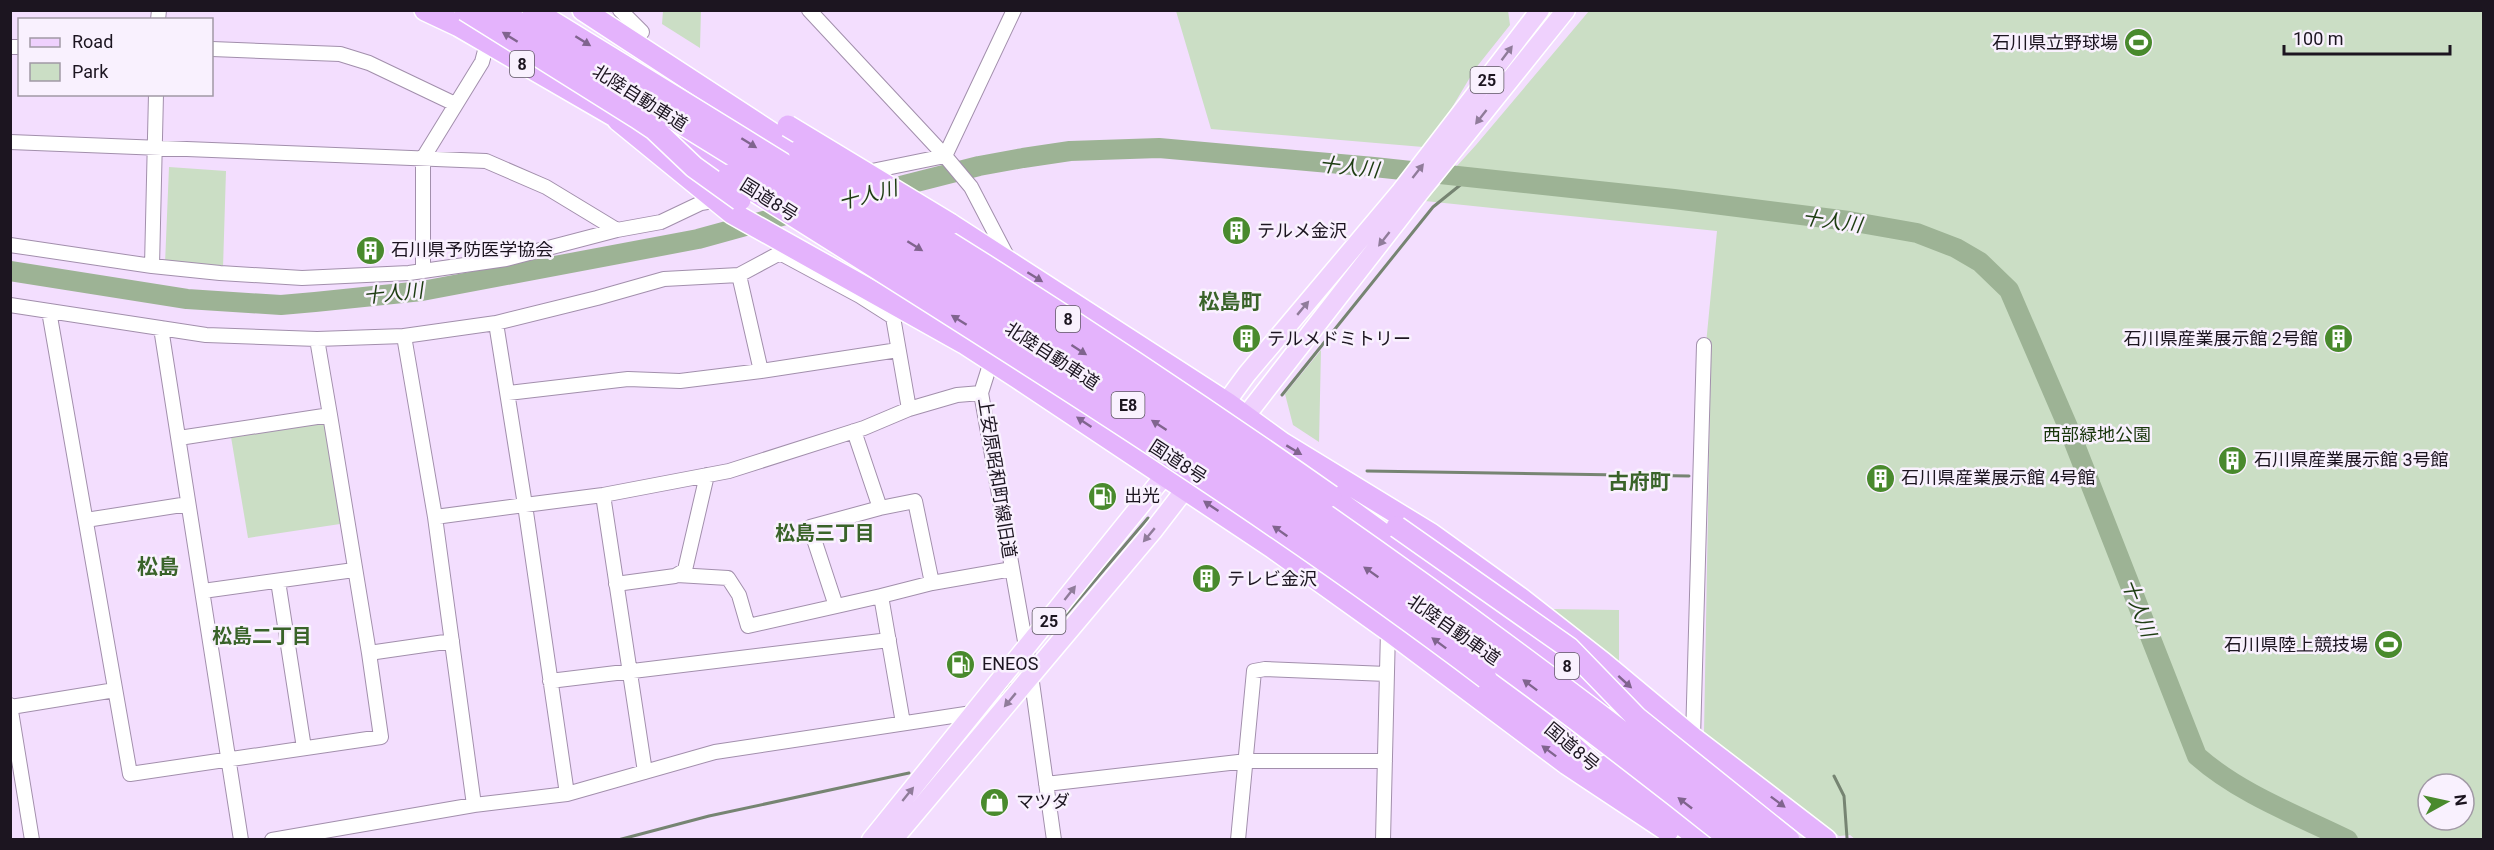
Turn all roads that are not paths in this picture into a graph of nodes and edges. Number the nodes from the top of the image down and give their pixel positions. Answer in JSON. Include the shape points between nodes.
{"nodes":[{"id":1,"x":425,"y":10,"type":"edge"},
{"id":2,"x":438,"y":10,"type":"edge"},
{"id":3,"x":498,"y":10,"type":"edge"},
{"id":4,"x":533,"y":10,"type":"edge"},
{"id":5,"x":583,"y":10,"type":"edge"},
{"id":6,"x":609,"y":10,"type":"edge"},
{"id":7,"x":620,"y":10,"type":"edge"},
{"id":8,"x":809,"y":10,"type":"edge"},
{"id":9,"x":1551,"y":13,"type":"edge"},
{"id":10,"x":1009,"y":14,"type":"edge"},
{"id":11,"x":462,"y":18,"type":"edge"},
{"id":12,"x":642,"y":32,"type":"junction"},
{"id":13,"x":487,"y":43,"type":"junction"},
{"id":14,"x":213,"y":49,"type":"edge"},
{"id":15,"x":156,"y":96,"type":"edge"},
{"id":16,"x":454,"y":104,"type":"junction"},
{"id":17,"x":618,"y":120,"type":"junction"},
{"id":18,"x":10,"y":142,"type":"edge"},
{"id":19,"x":154,"y":148,"type":"junction"},
{"id":20,"x":945,"y":156,"type":"junction"},
{"id":21,"x":423,"y":158,"type":"junction"},
{"id":22,"x":1411,"y":192,"type":"junction"},
{"id":23,"x":724,"y":207,"type":"junction"},
{"id":24,"x":617,"y":230,"type":"junction"},
{"id":25,"x":10,"y":245,"type":"edge"},
{"id":26,"x":783,"y":249,"type":"junction"},
{"id":27,"x":1010,"y":262,"type":"junction"},
{"id":28,"x":152,"y":266,"type":"junction"},
{"id":29,"x":423,"y":271,"type":"junction"},
{"id":30,"x":739,"y":275,"type":"junction"},
{"id":31,"x":10,"y":305,"type":"edge"},
{"id":32,"x":50,"y":311,"type":"junction"},
{"id":33,"x":496,"y":322,"type":"junction"},
{"id":34,"x":161,"y":328,"type":"junction"},
{"id":35,"x":404,"y":336,"type":"junction"},
{"id":36,"x":317,"y":339,"type":"junction"},
{"id":37,"x":964,"y":343,"type":"junction"},
{"id":38,"x":1704,"y":345,"type":"dead end"},
{"id":39,"x":898,"y":350,"type":"junction"},
{"id":40,"x":991,"y":361,"type":"junction"},
{"id":41,"x":761,"y":371,"type":"junction"},
{"id":42,"x":508,"y":393,"type":"junction"},
{"id":43,"x":981,"y":393,"type":"junction"},
{"id":44,"x":1227,"y":403,"type":"junction"},
{"id":45,"x":909,"y":409,"type":"junction"},
{"id":46,"x":330,"y":415,"type":"junction"},
{"id":47,"x":1246,"y":417,"type":"junction"},
{"id":48,"x":854,"y":431,"type":"junction"},
{"id":49,"x":179,"y":438,"type":"junction"},
{"id":50,"x":1318,"y":465,"type":"junction"},
{"id":51,"x":707,"y":475,"type":"junction"},
{"id":52,"x":1164,"y":475,"type":"junction"},
{"id":53,"x":1185,"y":489,"type":"junction"},
{"id":54,"x":603,"y":495,"type":"junction"},
{"id":55,"x":188,"y":504,"type":"junction"},
{"id":56,"x":525,"y":505,"type":"junction"},
{"id":57,"x":880,"y":508,"type":"junction"},
{"id":58,"x":435,"y":517,"type":"junction"},
{"id":59,"x":86,"y":520,"type":"junction"},
{"id":60,"x":1012,"y":569,"type":"junction"},
{"id":61,"x":354,"y":570,"type":"junction"},
{"id":62,"x":677,"y":575,"type":"junction"},
{"id":63,"x":278,"y":581,"type":"junction"},
{"id":64,"x":932,"y":584,"type":"junction"},
{"id":65,"x":616,"y":585,"type":"junction"},
{"id":66,"x":203,"y":591,"type":"junction"},
{"id":67,"x":881,"y":596,"type":"junction"},
{"id":68,"x":836,"y":606,"type":"junction"},
{"id":69,"x":1388,"y":630,"type":"junction"},
{"id":70,"x":889,"y":640,"type":"junction"},
{"id":71,"x":452,"y":642,"type":"junction"},
{"id":72,"x":1026,"y":649,"type":"junction"},
{"id":73,"x":369,"y":653,"type":"junction"},
{"id":74,"x":629,"y":670,"type":"junction"},
{"id":75,"x":1387,"y":674,"type":"junction"},
{"id":76,"x":1031,"y":675,"type":"junction"},
{"id":77,"x":550,"y":681,"type":"junction"},
{"id":78,"x":115,"y":690,"type":"junction"},
{"id":79,"x":11,"y":706,"type":"edge"},
{"id":80,"x":972,"y":713,"type":"junction"},
{"id":81,"x":903,"y":723,"type":"junction"},
{"id":82,"x":1557,"y":732,"type":"junction"},
{"id":83,"x":1693,"y":738,"type":"junction"},
{"id":84,"x":304,"y":748,"type":"junction"},
{"id":85,"x":229,"y":759,"type":"junction"},
{"id":86,"x":1247,"y":761,"type":"junction"},
{"id":87,"x":1385,"y":761,"type":"junction"},
{"id":88,"x":645,"y":772,"type":"junction"},
{"id":89,"x":1046,"y":784,"type":"junction"},
{"id":90,"x":567,"y":794,"type":"junction"},
{"id":91,"x":474,"y":804,"type":"junction"},
{"id":92,"x":1673,"y":835,"type":"edge"},
{"id":93,"x":297,"y":838,"type":"edge"},
{"id":94,"x":32,"y":840,"type":"edge"},
{"id":95,"x":241,"y":840,"type":"edge"},
{"id":96,"x":272,"y":840,"type":"edge"},
{"id":97,"x":871,"y":840,"type":"edge"},
{"id":98,"x":893,"y":840,"type":"edge"},
{"id":99,"x":1054,"y":840,"type":"edge"},
{"id":100,"x":1238,"y":840,"type":"edge"},
{"id":101,"x":1383,"y":840,"type":"edge"},
{"id":102,"x":1701,"y":840,"type":"edge"},
{"id":103,"x":1731,"y":840,"type":"edge"},
{"id":104,"x":1761,"y":840,"type":"edge"},
{"id":105,"x":1789,"y":840,"type":"edge"},
{"id":106,"x":1801,"y":840,"type":"edge"},
{"id":107,"x":1826,"y":840,"type":"edge"}],
"edges":[{"from":1,"to":11,"type":"highway","name":"国道8号","number":"8"},
{"from":2,"to":11,"type":"highway"},
{"from":103,"to":3,"type":"highway","name":"北陸自動車道","number":"E8","one_way":true,"bridge":true,"via":[[1506,667],[1175,436],[938,283]]},
{"from":4,"to":104,"type":"highway","name":"北陸自動車道","number":"E8","one_way":true,"bridge":true,"via":[[950,268],[1185,419],[1523,656]]},
{"from":5,"to":106,"type":"highway","number":"8","bridge":true,"via":[[1186,396],[1586,680],[1641,728]]},
{"from":6,"to":12,"type":"highway"},
{"from":7,"to":12,"type":"street"},
{"from":8,"to":20,"type":"street"},
{"from":9,"to":22,"type":"main road","number":"25"},
{"from":10,"to":20,"type":"street"},
{"from":11,"to":13,"type":"highway","name":"国道8号","number":"8"},
{"from":37,"to":11,"type":"highway","one_way":true,"bridge":true,"via":[[890,291],[717,185],[636,117]]},
{"from":12,"to":27,"type":"highway","bridge":true},
{"from":13,"to":16,"type":"street","via":[[482,62]]},
{"from":13,"to":17,"type":"highway","name":"国道8号","number":"8"},
{"from":14,"to":16,"type":"street","via":[[340,54],[369,63]]},
{"from":15,"to":19,"type":"street"},
{"from":16,"to":21,"type":"street"},
{"from":17,"to":23,"type":"highway","number":"8"},
{"from":82,"to":17,"type":"highway","name":"国道8号","number":"8","one_way":true,"bridge":true,"via":[[1411,622],[1014,354],[687,151]]},
{"from":18,"to":19,"type":"street"},
{"from":19,"to":21,"type":"street"},
{"from":19,"to":28,"type":"street"},
{"from":20,"to":23,"type":"street"},
{"from":20,"to":27,"type":"street","via":[[971,187]]},
{"from":21,"to":24,"type":"street","via":[[486,161],[546,187]]},
{"from":21,"to":29,"type":"street"},
{"from":44,"to":22,"type":"main road","number":"25","one_way":true,"via":[[1247,374]]},
{"from":22,"to":47,"type":"main road","number":"25","one_way":true},
{"from":23,"to":24,"type":"street","via":[[701,204],[661,222]]},
{"from":23,"to":26,"type":"highway","number":"8"},
{"from":24,"to":29,"type":"street","via":[[506,259]]},
{"from":25,"to":28,"type":"street"},
{"from":26,"to":30,"type":"street"},
{"from":26,"to":37,"type":"highway","number":"8"},
{"from":26,"to":39,"type":"street","via":[[893,317]]},
{"from":27,"to":40,"type":"street","name":"上安原昭和町線旧道"},
{"from":27,"to":44,"type":"highway","one_way":true},
{"from":28,"to":29,"type":"street","via":[[302,278]]},
{"from":30,"to":33,"type":"street","via":[[664,279]]},
{"from":30,"to":41,"type":"street"},
{"from":31,"to":32,"type":"street"},
{"from":32,"to":34,"type":"street"},
{"from":32,"to":59,"type":"street"},
{"from":33,"to":35,"type":"street"},
{"from":33,"to":42,"type":"street"},
{"from":34,"to":36,"type":"street","via":[[206,335]]},
{"from":34,"to":49,"type":"street"},
{"from":35,"to":36,"type":"street"},
{"from":35,"to":58,"type":"street"},
{"from":36,"to":46,"type":"street"},
{"from":37,"to":40,"type":"highway","number":"8"},
{"from":38,"to":83,"type":"street"},
{"from":39,"to":41,"type":"street"},
{"from":39,"to":45,"type":"street"},
{"from":40,"to":43,"type":"street","name":"上安原昭和町線旧道"},
{"from":52,"to":40,"type":"highway","number":"8","one_way":true},
{"from":41,"to":42,"type":"street","via":[[680,381],[628,378]]},
{"from":42,"to":56,"type":"street"},
{"from":43,"to":45,"type":"street","via":[[957,394]]},
{"from":43,"to":60,"type":"street","name":"上安原昭和町線旧道"},
{"from":44,"to":47,"type":"highway"},
{"from":44,"to":52,"type":"main road","number":"25"},
{"from":45,"to":48,"type":"street"},
{"from":46,"to":49,"type":"street"},
{"from":46,"to":61,"type":"street"},
{"from":47,"to":50,"type":"highway","one_way":true},
{"from":47,"to":53,"type":"main road","number":"25"},
{"from":48,"to":51,"type":"street"},
{"from":48,"to":57,"type":"street"},
{"from":49,"to":55,"type":"street"},
{"from":50,"to":83,"type":"highway","one_way":true,"via":[[1431,534],[1520,598]]},
{"from":50,"to":105,"type":"highway","bridge":true,"via":[[1397,527],[1569,648],[1637,718]]},
{"from":51,"to":54,"type":"street"},
{"from":51,"to":62,"type":"street","via":[[684,570]]},
{"from":52,"to":53,"type":"highway","number":"8"},
{"from":72,"to":52,"type":"main road","number":"25","one_way":true},
{"from":69,"to":53,"type":"highway","number":"8","one_way":true},
{"from":53,"to":76,"type":"main road","number":"25","one_way":true},
{"from":54,"to":56,"type":"street"},
{"from":54,"to":65,"type":"street"},
{"from":55,"to":59,"type":"street"},
{"from":55,"to":66,"type":"street"},
{"from":56,"to":58,"type":"street"},
{"from":56,"to":77,"type":"street"},
{"from":57,"to":64,"type":"street","via":[[915,501]]},
{"from":57,"to":68,"type":"street","via":[[810,527]]},
{"from":58,"to":71,"type":"street"},
{"from":59,"to":78,"type":"street"},
{"from":60,"to":64,"type":"street"},
{"from":60,"to":72,"type":"street","name":"上安原昭和町線旧道"},
{"from":61,"to":63,"type":"street"},
{"from":61,"to":73,"type":"street"},
{"from":62,"to":65,"type":"street"},
{"from":62,"to":68,"type":"street","via":[[728,578],[739,595],[748,626]]},
{"from":63,"to":66,"type":"street"},
{"from":63,"to":84,"type":"street"},
{"from":64,"to":67,"type":"street"},
{"from":65,"to":74,"type":"street"},
{"from":66,"to":85,"type":"street"},
{"from":67,"to":68,"type":"street"},
{"from":67,"to":70,"type":"street"},
{"from":69,"to":75,"type":"street"},
{"from":92,"to":69,"type":"highway","number":"8","one_way":true,"via":[[1567,764]]},
{"from":70,"to":74,"type":"street"},
{"from":70,"to":81,"type":"street"},
{"from":71,"to":73,"type":"street"},
{"from":71,"to":91,"type":"street"},
{"from":72,"to":76,"type":"street","name":"上安原昭和町線旧道"},
{"from":72,"to":80,"type":"main road","number":"25"},
{"from":73,"to":84,"type":"street","via":[[381,737]]},
{"from":74,"to":77,"type":"street"},
{"from":74,"to":88,"type":"street"},
{"from":75,"to":86,"type":"street","via":[[1254,671]]},
{"from":75,"to":87,"type":"street"},
{"from":76,"to":89,"type":"street","name":"上安原昭和町線旧道"},
{"from":76,"to":98,"type":"main road","number":"25","one_way":true},
{"from":77,"to":90,"type":"street"},
{"from":78,"to":79,"type":"street"},
{"from":78,"to":85,"type":"street","via":[[130,774]]},
{"from":79,"to":94,"type":"street"},
{"from":80,"to":81,"type":"street"},
{"from":97,"to":80,"type":"main road","number":"25","one_way":true},
{"from":81,"to":88,"type":"street","via":[[715,752]]},
{"from":82,"to":92,"type":"highway","name":"国道8号","number":"8"},
{"from":82,"to":102,"type":"highway"},
{"from":83,"to":107,"type":"highway","one_way":true},
{"from":84,"to":85,"type":"street"},
{"from":85,"to":95,"type":"street"},
{"from":86,"to":87,"type":"street"},
{"from":86,"to":89,"type":"street"},
{"from":86,"to":100,"type":"street"},
{"from":87,"to":101,"type":"street"},
{"from":88,"to":90,"type":"street"},
{"from":89,"to":99,"type":"street","name":"上安原昭和町線旧道"},
{"from":90,"to":91,"type":"street"},
{"from":91,"to":93,"type":"street"},
{"from":93,"to":96,"type":"street"}]}
